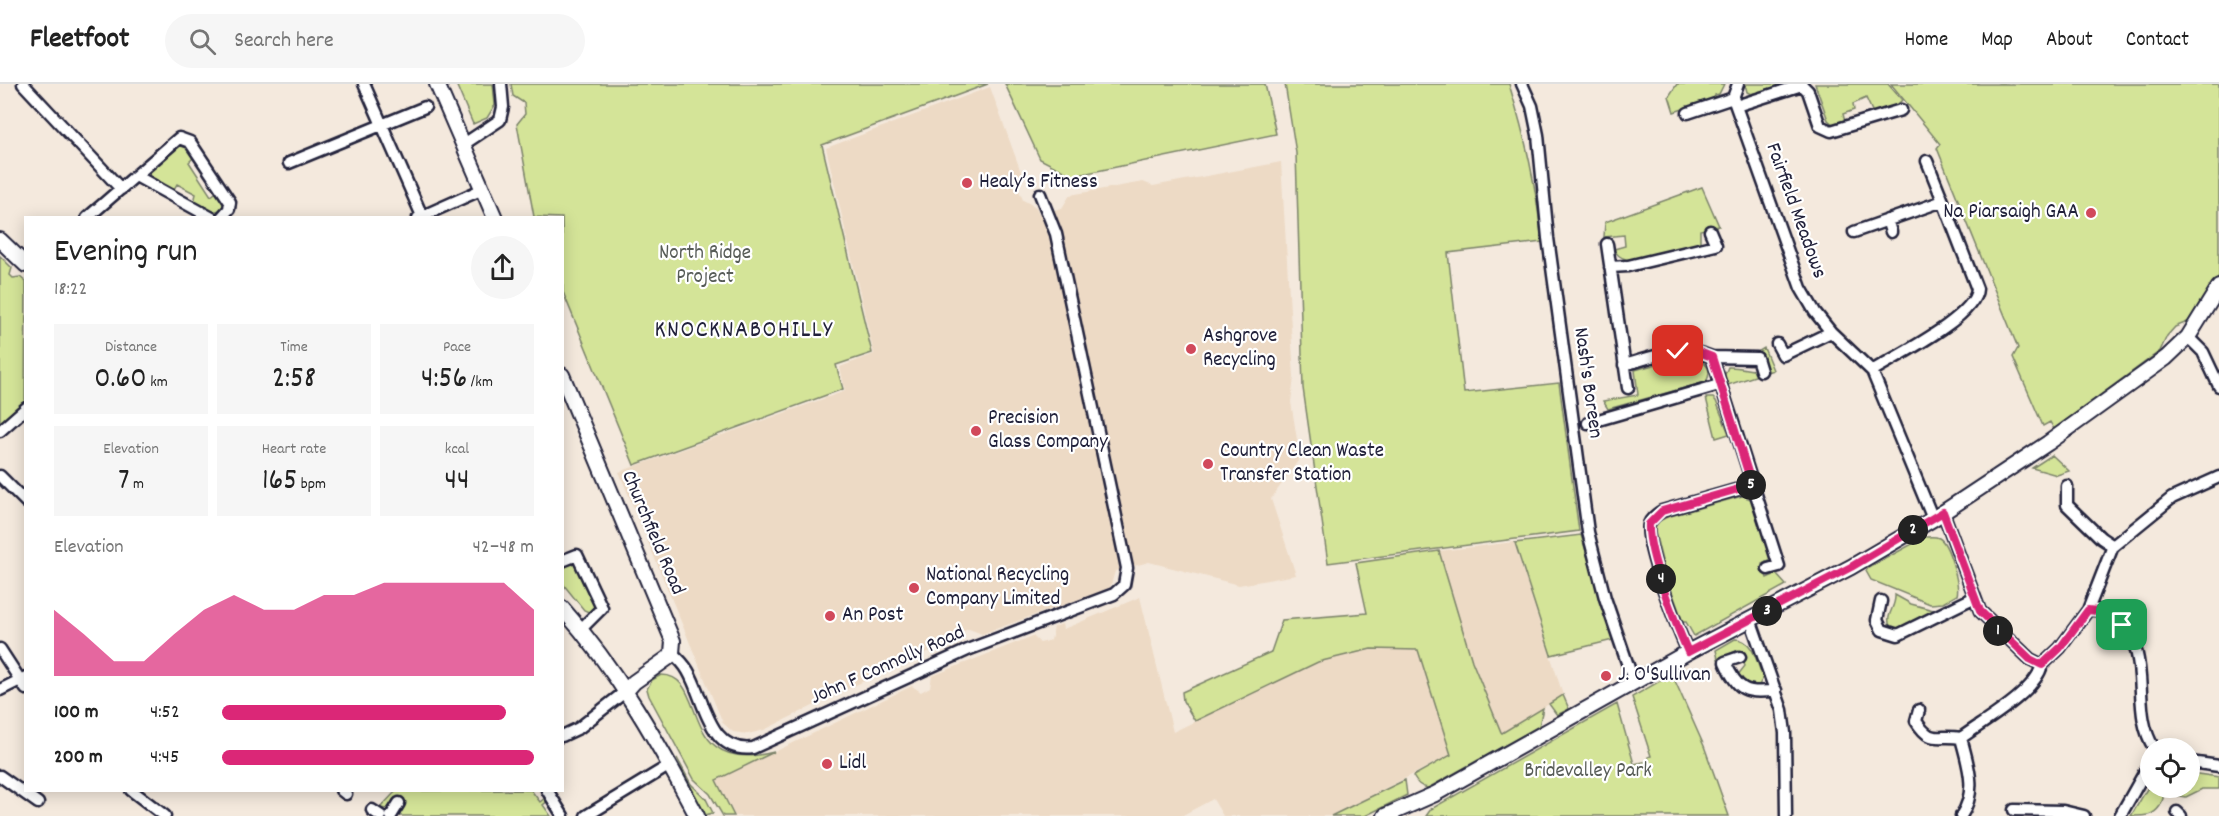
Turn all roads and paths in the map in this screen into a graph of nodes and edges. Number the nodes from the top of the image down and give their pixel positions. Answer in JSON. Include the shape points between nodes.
{"nodes":[{"id":1,"x":23,"y":84,"type":"edge"},
{"id":2,"x":364,"y":84,"type":"edge"},
{"id":3,"x":437,"y":84,"type":"edge"},
{"id":4,"x":501,"y":84,"type":"edge"},
{"id":5,"x":1522,"y":84,"type":"edge"},
{"id":6,"x":1738,"y":84,"type":"edge"},
{"id":7,"x":1735,"y":102,"type":"junction"},
{"id":8,"x":425,"y":108,"type":"dead end"},
{"id":9,"x":1901,"y":110,"type":"dead end"},
{"id":10,"x":1688,"y":113,"type":"dead end"},
{"id":11,"x":382,"y":124,"type":"junction"},
{"id":12,"x":464,"y":144,"type":"junction"},
{"id":13,"x":1927,"y":161,"type":"dead end"},
{"id":14,"x":289,"y":163,"type":"dead end"},
{"id":15,"x":136,"y":176,"type":"junction"},
{"id":16,"x":121,"y":189,"type":"junction"},
{"id":17,"x":483,"y":189,"type":"junction"},
{"id":18,"x":1040,"y":194,"type":"dead end"},
{"id":19,"x":1942,"y":201,"type":"junction"},
{"id":20,"x":89,"y":216,"type":"edge"},
{"id":21,"x":208,"y":216,"type":"edge"},
{"id":22,"x":223,"y":216,"type":"edge"},
{"id":23,"x":420,"y":216,"type":"edge"},
{"id":24,"x":422,"y":216,"type":"edge"},
{"id":25,"x":494,"y":216,"type":"edge"},
{"id":26,"x":1887,"y":220,"type":"junction"},
{"id":27,"x":1710,"y":231,"type":"dead end"},
{"id":28,"x":1854,"y":231,"type":"dead end"},
{"id":29,"x":1891,"y":232,"type":"dead end"},
{"id":30,"x":0,"y":240,"type":"edge"},
{"id":31,"x":1607,"y":244,"type":"dead end"},
{"id":32,"x":24,"y":264,"type":"edge"},
{"id":33,"x":1610,"y":267,"type":"junction"},
{"id":34,"x":2219,"y":287,"type":"edge"},
{"id":35,"x":1831,"y":332,"type":"junction"},
{"id":36,"x":2188,"y":337,"type":"junction"},
{"id":37,"x":1777,"y":344,"type":"dead end"},
{"id":38,"x":1712,"y":357,"type":"junction"},
{"id":39,"x":1624,"y":365,"type":"junction"},
{"id":40,"x":1761,"y":370,"type":"dead end"},
{"id":41,"x":1872,"y":371,"type":"junction"},
{"id":42,"x":564,"y":380,"type":"edge"},
{"id":43,"x":1719,"y":384,"type":"junction"},
{"id":44,"x":2219,"y":386,"type":"edge"},
{"id":45,"x":1628,"y":388,"type":"dead end"},
{"id":46,"x":24,"y":410,"type":"edge"},
{"id":47,"x":1588,"y":423,"type":"dead end"},
{"id":48,"x":0,"y":431,"type":"edge"},
{"id":49,"x":0,"y":476,"type":"edge"},
{"id":50,"x":2219,"y":477,"type":"edge"},
{"id":51,"x":1752,"y":485,"type":"junction"},
{"id":52,"x":2067,"y":486,"type":"dead end"},
{"id":53,"x":24,"y":500,"type":"edge"},
{"id":54,"x":1938,"y":515,"type":"junction"},
{"id":55,"x":2113,"y":546,"type":"junction"},
{"id":56,"x":564,"y":560,"type":"edge"},
{"id":57,"x":1768,"y":569,"type":"dead end"},
{"id":58,"x":1973,"y":598,"type":"junction"},
{"id":59,"x":1881,"y":601,"type":"dead end"},
{"id":60,"x":564,"y":610,"type":"edge"},
{"id":61,"x":2088,"y":610,"type":"junction"},
{"id":62,"x":1750,"y":619,"type":"junction"},
{"id":63,"x":581,"y":629,"type":"junction"},
{"id":64,"x":0,"y":649,"type":"edge"},
{"id":65,"x":1688,"y":652,"type":"junction"},
{"id":66,"x":672,"y":653,"type":"junction"},
{"id":67,"x":1740,"y":657,"type":"dead end"},
{"id":68,"x":2042,"y":665,"type":"junction"},
{"id":69,"x":24,"y":682,"type":"edge"},
{"id":70,"x":1634,"y":683,"type":"junction"},
{"id":71,"x":625,"y":689,"type":"junction"},
{"id":72,"x":0,"y":690,"type":"edge"},
{"id":73,"x":1776,"y":690,"type":"junction"},
{"id":74,"x":1919,"y":710,"type":"dead end"},
{"id":75,"x":564,"y":735,"type":"edge"},
{"id":76,"x":1961,"y":738,"type":"junction"},
{"id":77,"x":2150,"y":738,"type":"edge"},
{"id":78,"x":2200,"y":763,"type":"edge"},
{"id":79,"x":670,"y":765,"type":"junction"},
{"id":80,"x":2219,"y":766,"type":"edge"},
{"id":81,"x":0,"y":776,"type":"edge"},
{"id":82,"x":2140,"y":781,"type":"edge"},
{"id":83,"x":134,"y":792,"type":"edge"},
{"id":84,"x":548,"y":792,"type":"edge"},
{"id":85,"x":38,"y":803,"type":"dead end"},
{"id":86,"x":399,"y":803,"type":"dead end"},
{"id":87,"x":2014,"y":810,"type":"dead end"},
{"id":88,"x":1407,"y":811,"type":"edge"},
{"id":89,"x":165,"y":816,"type":"edge"},
{"id":90,"x":391,"y":816,"type":"edge"},
{"id":91,"x":563,"y":816,"type":"edge"},
{"id":92,"x":586,"y":816,"type":"edge"},
{"id":93,"x":697,"y":816,"type":"edge"},
{"id":94,"x":1385,"y":816,"type":"edge"},
{"id":95,"x":1786,"y":816,"type":"edge"},
{"id":96,"x":1961,"y":816,"type":"edge"},
{"id":97,"x":2084,"y":816,"type":"edge"},
{"id":98,"x":2120,"y":816,"type":"edge"}],
"edges":[{"from":1,"to":16,"type":"street"},
{"from":2,"to":11,"type":"street"},
{"from":3,"to":12,"type":"street"},
{"from":4,"to":12,"type":"street","via":[[500,120]]},
{"from":5,"to":70,"type":"street","name":"Nash's Boreen","via":[[1538,135],[1588,532]]},
{"from":6,"to":7,"type":"street"},
{"from":7,"to":9,"type":"street","via":[[1802,85],[1808,90],[1820,126],[1826,131],[1862,116]]},
{"from":7,"to":10,"type":"street"},
{"from":7,"to":35,"type":"street","name":"Fairfield Meadows","via":[[1801,288]]},
{"from":8,"to":11,"type":"street"},
{"from":11,"to":14,"type":"street"},
{"from":11,"to":23,"type":"street"},
{"from":12,"to":17,"type":"street"},
{"from":13,"to":19,"type":"street"},
{"from":15,"to":16,"type":"street"},
{"from":15,"to":21,"type":"street"},
{"from":15,"to":22,"type":"street","via":[[179,138],[187,139],[230,202]]},
{"from":16,"to":20,"type":"street"},
{"from":17,"to":24,"type":"street"},
{"from":17,"to":25,"type":"street"},
{"from":18,"to":66,"type":"street","name":"John F Connolly Road","via":[[1056,234],[1100,436],[1127,568],[1124,585],[1114,594],[970,649],[753,748],[735,747],[720,738],[689,672]]},
{"from":19,"to":26,"type":"street"},
{"from":19,"to":41,"type":"street","via":[[1976,286],[1976,296],[1960,316]]},
{"from":26,"to":28,"type":"street"},
{"from":26,"to":29,"type":"street"},
{"from":27,"to":33,"type":"street","via":[[1716,245]]},
{"from":30,"to":32,"type":"street"},
{"from":31,"to":33,"type":"street"},
{"from":33,"to":39,"type":"street"},
{"from":34,"to":36,"type":"street"},
{"from":35,"to":37,"type":"street","via":[[1783,355]]},
{"from":35,"to":41,"type":"street","name":"Fairfield Meadows"},
{"from":36,"to":44,"type":"street","via":[[2203,352]]},
{"from":36,"to":54,"type":"street","via":[[2166,358],[2048,443]]},
{"from":38,"to":39,"type":"street","via":[[1683,349]]},
{"from":38,"to":40,"type":"street","via":[[1757,358]]},
{"from":38,"to":43,"type":"street"},
{"from":39,"to":45,"type":"street"},
{"from":41,"to":54,"type":"street","name":"Fairfield Meadows"},
{"from":42,"to":66,"type":"street","name":"Churchfield Road","via":[[673,641]]},
{"from":43,"to":47,"type":"street"},
{"from":43,"to":51,"type":"street"},
{"from":46,"to":48,"type":"street"},
{"from":49,"to":53,"type":"street"},
{"from":50,"to":55,"type":"street","via":[[2172,498]]},
{"from":51,"to":57,"type":"street","via":[[1779,566]]},
{"from":51,"to":65,"type":"street","via":[[1662,511],[1649,524],[1650,540],[1676,627]]},
{"from":52,"to":55,"type":"street","via":[[2067,505]]},
{"from":54,"to":58,"type":"street","name":"Fairfield Meadows"},
{"from":54,"to":62,"type":"street","via":[[1851,567]]},
{"from":55,"to":61,"type":"street"},
{"from":56,"to":63,"type":"street","via":[[577,555],[602,608]]},
{"from":58,"to":59,"type":"street","via":[[1899,635],[1882,630],[1877,620]]},
{"from":58,"to":68,"type":"street","name":"Fairfield Meadows","via":[[1990,624]]},
{"from":60,"to":63,"type":"street"},
{"from":61,"to":68,"type":"street"},
{"from":61,"to":77,"type":"street","via":[[2114,618],[2133,642]]},
{"from":62,"to":65,"type":"street"},
{"from":62,"to":73,"type":"street"},
{"from":63,"to":71,"type":"street"},
{"from":64,"to":69,"type":"street"},
{"from":65,"to":70,"type":"street"},
{"from":66,"to":71,"type":"street"},
{"from":67,"to":73,"type":"street","via":[[1725,662],[1738,686],[1754,691]]},
{"from":68,"to":76,"type":"street","via":[[2037,678],[2011,703]]},
{"from":69,"to":72,"type":"street"},
{"from":70,"to":88,"type":"street"},
{"from":71,"to":75,"type":"street","via":[[579,728]]},
{"from":71,"to":79,"type":"street"},
{"from":73,"to":95,"type":"street","via":[[1785,734]]},
{"from":74,"to":76,"type":"street","via":[[1916,721],[1933,739]]},
{"from":76,"to":96,"type":"street","via":[[1971,783],[1970,797]]},
{"from":78,"to":80,"type":"street"},
{"from":79,"to":92,"type":"street"},
{"from":79,"to":93,"type":"street"},
{"from":81,"to":85,"type":"street"},
{"from":82,"to":98,"type":"street"},
{"from":83,"to":89,"type":"street"},
{"from":84,"to":91,"type":"street"},
{"from":86,"to":90,"type":"street"},
{"from":87,"to":97,"type":"street","via":[[2063,811]]},
{"from":88,"to":94,"type":"street"}]}
